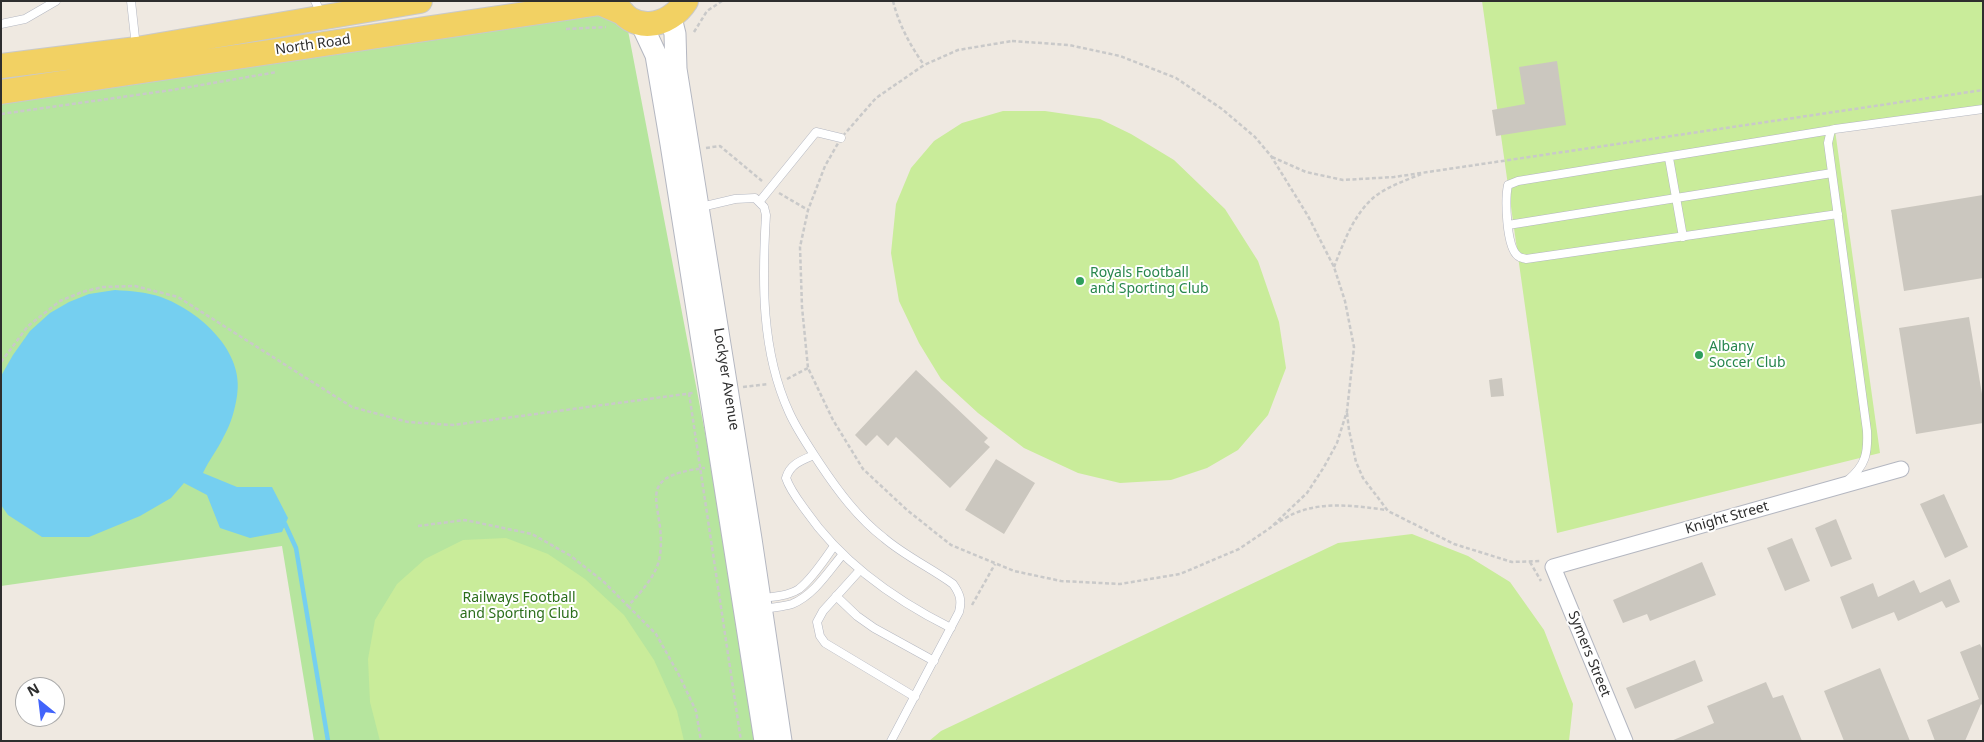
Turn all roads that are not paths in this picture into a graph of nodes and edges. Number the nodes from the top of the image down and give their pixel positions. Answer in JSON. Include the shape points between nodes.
{"nodes":[{"id":1,"x":56,"y":1,"type":"edge"},
{"id":2,"x":131,"y":1,"type":"edge"},
{"id":3,"x":420,"y":1,"type":"edge"},
{"id":4,"x":319,"y":9,"type":"edge"},
{"id":5,"x":622,"y":16,"type":"edge"},
{"id":6,"x":677,"y":18,"type":"edge"},
{"id":7,"x":1,"y":24,"type":"edge"},
{"id":8,"x":137,"y":49,"type":"junction"},
{"id":9,"x":1,"y":66,"type":"edge"},
{"id":10,"x":1,"y":92,"type":"edge"},
{"id":11,"x":1983,"y":109,"type":"edge"},
{"id":12,"x":1831,"y":130,"type":"junction"},
{"id":13,"x":841,"y":138,"type":"road end"},
{"id":14,"x":1670,"y":158,"type":"junction"},
{"id":15,"x":1832,"y":173,"type":"junction"},
{"id":16,"x":1676,"y":198,"type":"junction"},
{"id":17,"x":760,"y":201,"type":"junction"},
{"id":18,"x":690,"y":208,"type":"junction"},
{"id":19,"x":1838,"y":214,"type":"junction"},
{"id":20,"x":1508,"y":225,"type":"junction"},
{"id":21,"x":1683,"y":237,"type":"junction"},
{"id":22,"x":719,"y":390,"type":"junction"},
{"id":23,"x":814,"y":454,"type":"junction"},
{"id":24,"x":1901,"y":469,"type":"dead end"},
{"id":25,"x":1841,"y":486,"type":"junction"},
{"id":26,"x":834,"y":546,"type":"junction"},
{"id":27,"x":843,"y":554,"type":"junction"},
{"id":28,"x":1553,"y":567,"type":"joint"},
{"id":29,"x":860,"y":570,"type":"junction"},
{"id":30,"x":836,"y":596,"type":"junction"},
{"id":31,"x":752,"y":604,"type":"junction"},
{"id":32,"x":951,"y":628,"type":"junction"},
{"id":33,"x":934,"y":661,"type":"junction"},
{"id":34,"x":915,"y":697,"type":"junction"},
{"id":35,"x":765,"y":741,"type":"edge"},
{"id":36,"x":781,"y":741,"type":"edge"},
{"id":37,"x":891,"y":741,"type":"edge"},
{"id":38,"x":1624,"y":741,"type":"edge"}],
"edges":[{"from":1,"to":7,"type":"lane","via":[[25,19]]},
{"from":2,"to":8,"type":"lane"},
{"from":3,"to":4,"type":"main road","name":"North Road"},
{"from":4,"to":8,"type":"main road","name":"North Road"},
{"from":5,"to":6,"type":"main road","via":[[656,23]]},
{"from":5,"to":10,"type":"main road","name":"North Road","via":[[600,3]]},
{"from":5,"to":18,"type":"main road","name":"Lockyer Avenue","via":[[656,55]]},
{"from":6,"to":18,"type":"main road","name":"Lockyer Avenue","via":[[676,69]]},
{"from":8,"to":9,"type":"main road","name":"North Road"},
{"from":11,"to":12,"type":"lane"},
{"from":12,"to":14,"type":"lane"},
{"from":12,"to":15,"type":"lane","via":[[1828,142]]},
{"from":13,"to":17,"type":"lane","via":[[816,132]]},
{"from":14,"to":16,"type":"lane"},
{"from":14,"to":20,"type":"lane","via":[[1518,180],[1508,185]]},
{"from":15,"to":16,"type":"lane"},
{"from":15,"to":19,"type":"lane"},
{"from":16,"to":20,"type":"lane"},
{"from":16,"to":21,"type":"lane"},
{"from":17,"to":18,"type":"lane","via":[[755,198],[735,199]]},
{"from":17,"to":23,"type":"lane","via":[[766,214],[763,287],[773,368],[789,412]]},
{"from":18,"to":22,"type":"main road","name":"Lockyer Avenue"},
{"from":19,"to":21,"type":"lane"},
{"from":19,"to":25,"type":"lane","via":[[1868,448],[1862,465]]},
{"from":20,"to":21,"type":"lane","via":[[1512,248],[1518,256],[1526,259]]},
{"from":22,"to":31,"type":"main road","name":"Lockyer Avenue"},
{"from":22,"to":31,"type":"main road","name":"Lockyer Avenue","via":[[723,466]]},
{"from":23,"to":26,"type":"lane","via":[[794,464],[786,478],[794,495]]},
{"from":23,"to":32,"type":"lane","via":[[872,528],[953,584],[961,604]]},
{"from":24,"to":25,"type":"street","name":"Knight Street"},
{"from":25,"to":28,"type":"street","name":"Knight Street"},
{"from":26,"to":27,"type":"lane"},
{"from":26,"to":31,"type":"lane","via":[[799,589]]},
{"from":27,"to":29,"type":"lane"},
{"from":27,"to":31,"type":"lane","via":[[816,587],[791,604]]},
{"from":28,"to":38,"type":"street","name":"Symers Street"},
{"from":29,"to":30,"type":"lane"},
{"from":29,"to":32,"type":"lane","via":[[923,614]]},
{"from":30,"to":33,"type":"lane","via":[[857,616]]},
{"from":30,"to":34,"type":"lane","via":[[816,622],[825,643]]},
{"from":31,"to":35,"type":"main road","name":"Lockyer Avenue"},
{"from":31,"to":36,"type":"main road","name":"Lockyer Avenue"},
{"from":32,"to":33,"type":"lane"},
{"from":33,"to":34,"type":"lane"},
{"from":34,"to":37,"type":"lane"}]}
